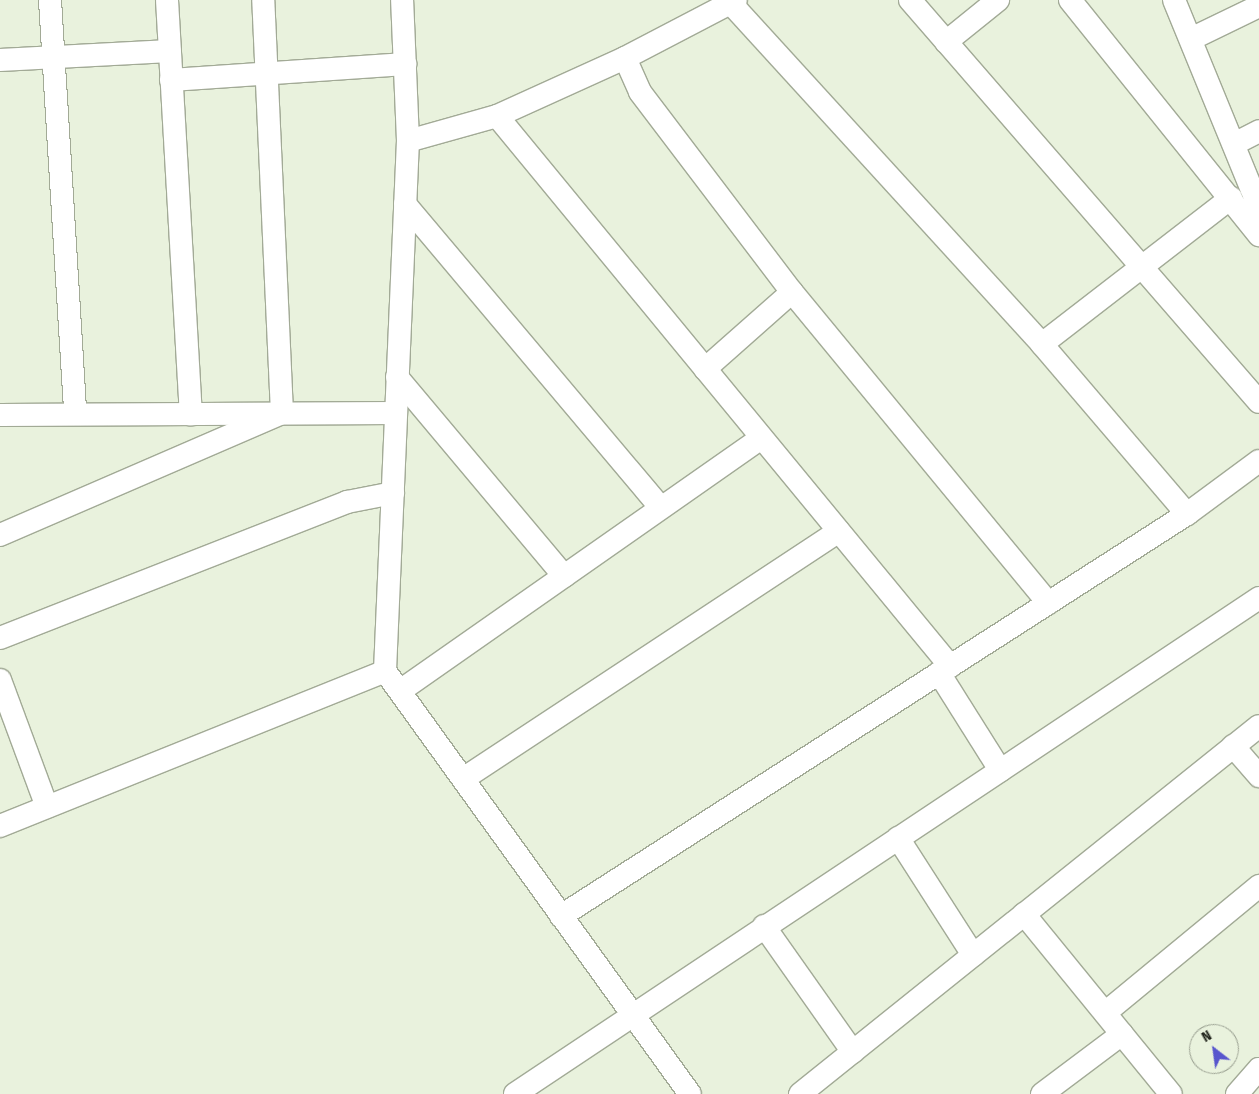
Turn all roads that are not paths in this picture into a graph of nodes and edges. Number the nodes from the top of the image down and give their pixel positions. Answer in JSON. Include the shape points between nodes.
{"nodes":[{"id":1,"x":50,"y":0,"type":"edge"},
{"id":2,"x":167,"y":0,"type":"edge"},
{"id":3,"x":263,"y":0,"type":"edge"},
{"id":4,"x":402,"y":0,"type":"edge"},
{"id":5,"x":910,"y":0,"type":"edge"},
{"id":6,"x":998,"y":0,"type":"edge"},
{"id":7,"x":1070,"y":0,"type":"edge"},
{"id":8,"x":1174,"y":0,"type":"edge"},
{"id":9,"x":733,"y":1,"type":"edge"},
{"id":10,"x":1259,"y":6,"type":"edge"},
{"id":11,"x":1191,"y":39,"type":"junction"},
{"id":12,"x":946,"y":42,"type":"junction"},
{"id":13,"x":170,"y":51,"type":"junction"},
{"id":14,"x":625,"y":58,"type":"junction"},
{"id":15,"x":52,"y":59,"type":"junction"},
{"id":16,"x":0,"y":60,"type":"edge"},
{"id":17,"x":405,"y":64,"type":"junction"},
{"id":18,"x":268,"y":72,"type":"junction"},
{"id":19,"x":171,"y":80,"type":"junction"},
{"id":20,"x":497,"y":116,"type":"junction"},
{"id":21,"x":1259,"y":132,"type":"edge"},
{"id":22,"x":408,"y":141,"type":"junction"},
{"id":23,"x":1234,"y":144,"type":"junction"},
{"id":24,"x":1231,"y":198,"type":"junction"},
{"id":25,"x":405,"y":204,"type":"junction"},
{"id":26,"x":1259,"y":207,"type":"edge"},
{"id":27,"x":1259,"y":235,"type":"edge"},
{"id":28,"x":1141,"y":268,"type":"junction"},
{"id":29,"x":792,"y":292,"type":"junction"},
{"id":30,"x":1042,"y":344,"type":"junction"},
{"id":31,"x":705,"y":369,"type":"junction"},
{"id":32,"x":398,"y":377,"type":"junction"},
{"id":33,"x":1259,"y":402,"type":"edge"},
{"id":34,"x":282,"y":413,"type":"junction"},
{"id":35,"x":396,"y":413,"type":"junction"},
{"id":36,"x":75,"y":414,"type":"junction"},
{"id":37,"x":191,"y":414,"type":"junction"},
{"id":38,"x":0,"y":415,"type":"edge"},
{"id":39,"x":762,"y":438,"type":"junction"},
{"id":40,"x":1259,"y":461,"type":"edge"},
{"id":41,"x":393,"y":493,"type":"junction"},
{"id":42,"x":661,"y":508,"type":"junction"},
{"id":43,"x":1187,"y":514,"type":"junction"},
{"id":44,"x":839,"y":531,"type":"junction"},
{"id":45,"x":0,"y":536,"type":"edge"},
{"id":46,"x":564,"y":576,"type":"junction"},
{"id":47,"x":1259,"y":598,"type":"edge"},
{"id":48,"x":1048,"y":603,"type":"junction"},
{"id":49,"x":0,"y":638,"type":"edge"},
{"id":50,"x":944,"y":670,"type":"junction"},
{"id":51,"x":385,"y":671,"type":"junction"},
{"id":52,"x":0,"y":680,"type":"edge"},
{"id":53,"x":400,"y":691,"type":"junction"},
{"id":54,"x":1259,"y":726,"type":"edge"},
{"id":55,"x":1233,"y":746,"type":"junction"},
{"id":56,"x":1000,"y":770,"type":"junction"},
{"id":57,"x":1259,"y":776,"type":"edge"},
{"id":58,"x":463,"y":779,"type":"junction"},
{"id":59,"x":47,"y":807,"type":"junction"},
{"id":60,"x":0,"y":826,"type":"edge"},
{"id":61,"x":898,"y":838,"type":"junction"},
{"id":62,"x":1259,"y":886,"type":"edge"},
{"id":63,"x":1024,"y":914,"type":"junction"},
{"id":64,"x":561,"y":916,"type":"junction"},
{"id":65,"x":764,"y":926,"type":"junction"},
{"id":66,"x":973,"y":956,"type":"junction"},
{"id":67,"x":1105,"y":1013,"type":"junction"},
{"id":68,"x":633,"y":1014,"type":"junction"},
{"id":69,"x":1122,"y":1034,"type":"junction"},
{"id":70,"x":853,"y":1052,"type":"junction"},
{"id":71,"x":1259,"y":1069,"type":"edge"},
{"id":72,"x":515,"y":1094,"type":"edge"},
{"id":73,"x":690,"y":1094,"type":"edge"},
{"id":74,"x":800,"y":1094,"type":"edge"},
{"id":75,"x":1042,"y":1094,"type":"edge"},
{"id":76,"x":1172,"y":1094,"type":"edge"},
{"id":77,"x":1237,"y":1094,"type":"edge"}],
"edges":[{"from":1,"to":15,"type":"street"},
{"from":2,"to":13,"type":"street"},
{"from":3,"to":18,"type":"street"},
{"from":4,"to":17,"type":"street"},
{"from":5,"to":12,"type":"street"},
{"from":6,"to":12,"type":"street"},
{"from":7,"to":24,"type":"street"},
{"from":8,"to":11,"type":"street"},
{"from":9,"to":14,"type":"street"},
{"from":9,"to":30,"type":"street"},
{"from":10,"to":11,"type":"street"},
{"from":11,"to":23,"type":"street"},
{"from":12,"to":28,"type":"street"},
{"from":13,"to":15,"type":"street"},
{"from":13,"to":19,"type":"street"},
{"from":14,"to":20,"type":"street"},
{"from":14,"to":29,"type":"street","via":[[640,92]]},
{"from":15,"to":16,"type":"street"},
{"from":15,"to":36,"type":"street"},
{"from":17,"to":18,"type":"street"},
{"from":17,"to":22,"type":"street"},
{"from":18,"to":19,"type":"street"},
{"from":18,"to":34,"type":"street"},
{"from":19,"to":37,"type":"street"},
{"from":20,"to":22,"type":"street"},
{"from":20,"to":31,"type":"street"},
{"from":21,"to":23,"type":"street"},
{"from":22,"to":25,"type":"street"},
{"from":23,"to":26,"type":"street"},
{"from":24,"to":27,"type":"street"},
{"from":24,"to":28,"type":"street"},
{"from":25,"to":32,"type":"street"},
{"from":25,"to":42,"type":"street"},
{"from":28,"to":30,"type":"street"},
{"from":28,"to":33,"type":"street"},
{"from":29,"to":31,"type":"street"},
{"from":29,"to":48,"type":"street"},
{"from":30,"to":43,"type":"street"},
{"from":31,"to":39,"type":"street"},
{"from":32,"to":35,"type":"street"},
{"from":32,"to":46,"type":"street"},
{"from":34,"to":35,"type":"street"},
{"from":34,"to":37,"type":"street"},
{"from":34,"to":45,"type":"street"},
{"from":35,"to":41,"type":"street"},
{"from":36,"to":37,"type":"street"},
{"from":36,"to":38,"type":"street"},
{"from":39,"to":42,"type":"street"},
{"from":39,"to":44,"type":"street"},
{"from":40,"to":43,"type":"street"},
{"from":41,"to":49,"type":"street","via":[[347,502]]},
{"from":41,"to":51,"type":"street"},
{"from":42,"to":46,"type":"street"},
{"from":43,"to":48,"type":"street"},
{"from":44,"to":50,"type":"street"},
{"from":44,"to":58,"type":"street"},
{"from":46,"to":53,"type":"street"},
{"from":47,"to":56,"type":"street"},
{"from":48,"to":50,"type":"street"},
{"from":50,"to":56,"type":"street"},
{"from":50,"to":64,"type":"street"},
{"from":51,"to":53,"type":"street"},
{"from":51,"to":59,"type":"street"},
{"from":52,"to":59,"type":"street"},
{"from":53,"to":58,"type":"street"},
{"from":54,"to":55,"type":"street"},
{"from":55,"to":57,"type":"street"},
{"from":55,"to":63,"type":"street"},
{"from":56,"to":61,"type":"street"},
{"from":58,"to":64,"type":"street"},
{"from":59,"to":60,"type":"street"},
{"from":61,"to":65,"type":"street"},
{"from":61,"to":66,"type":"street"},
{"from":62,"to":67,"type":"street"},
{"from":63,"to":66,"type":"street"},
{"from":63,"to":67,"type":"street"},
{"from":64,"to":68,"type":"street"},
{"from":65,"to":68,"type":"street"},
{"from":65,"to":70,"type":"street"},
{"from":66,"to":70,"type":"street"},
{"from":67,"to":69,"type":"street"},
{"from":68,"to":72,"type":"street"},
{"from":68,"to":73,"type":"street"},
{"from":69,"to":75,"type":"street"},
{"from":69,"to":76,"type":"street"},
{"from":70,"to":74,"type":"street"},
{"from":71,"to":77,"type":"street"}]}
